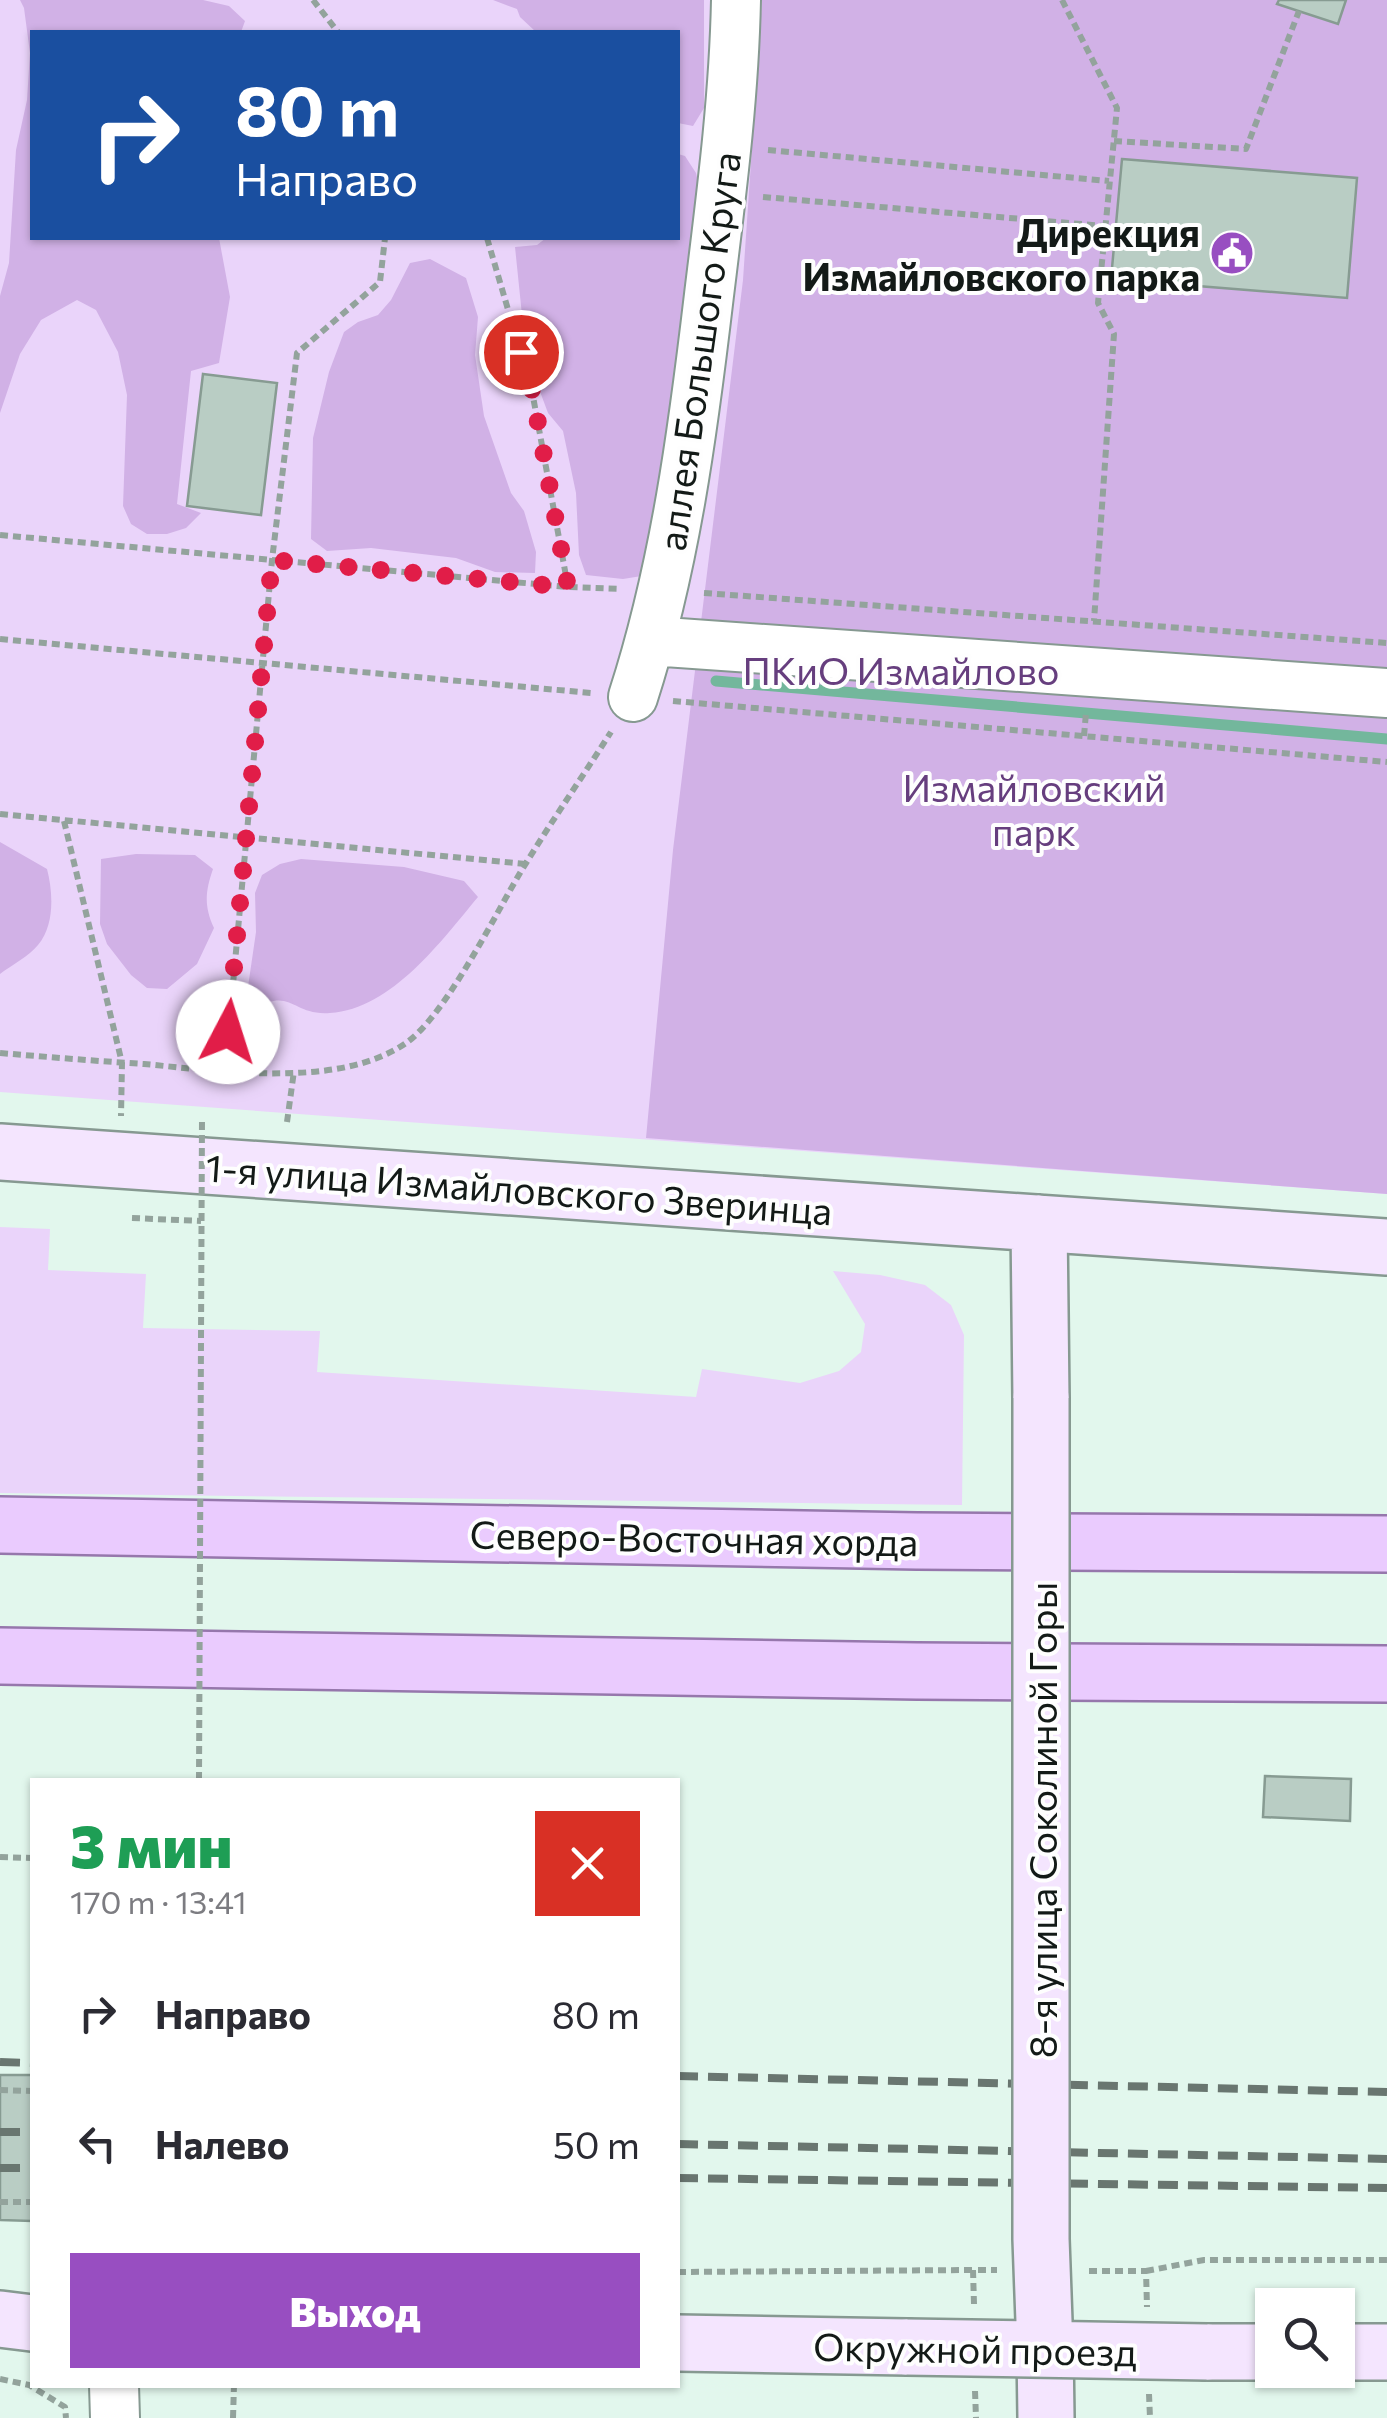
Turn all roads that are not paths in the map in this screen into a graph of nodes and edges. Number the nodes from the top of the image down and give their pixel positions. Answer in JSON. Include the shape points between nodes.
{"nodes":[{"id":1,"x":736,"y":0,"type":"edge"},
{"id":2,"x":651,"y":642,"type":"junction"},
{"id":3,"x":1387,"y":693,"type":"edge"},
{"id":4,"x":634,"y":697,"type":"road end"},
{"id":5,"x":0,"y":1152,"type":"edge"},
{"id":6,"x":1039,"y":1223,"type":"junction"},
{"id":7,"x":1387,"y":1247,"type":"edge"},
{"id":8,"x":0,"y":1526,"type":"edge"},
{"id":9,"x":1387,"y":1544,"type":"edge"},
{"id":10,"x":0,"y":1656,"type":"edge"},
{"id":11,"x":1387,"y":1674,"type":"edge"},
{"id":12,"x":0,"y":2319,"type":"edge"},
{"id":13,"x":30,"y":2322,"type":"edge"},
{"id":14,"x":680,"y":2344,"type":"edge"},
{"id":15,"x":1045,"y":2349,"type":"junction"},
{"id":16,"x":1255,"y":2352,"type":"edge"},
{"id":17,"x":1355,"y":2352,"type":"edge"},
{"id":18,"x":1387,"y":2352,"type":"edge"},
{"id":19,"x":114,"y":2388,"type":"edge"},
{"id":20,"x":115,"y":2418,"type":"edge"},
{"id":21,"x":1046,"y":2418,"type":"edge"}],
"edges":[{"from":1,"to":2,"type":"street","name":"аллея Большого Круга","via":[[727,146],[696,401]]},
{"from":2,"to":3,"type":"street"},
{"from":2,"to":4,"type":"street","name":"аллея Большого Круга"},
{"from":5,"to":6,"type":"street","name":"1-я улица Измайловского Зверинца"},
{"from":6,"to":7,"type":"street","name":"1-я улица Измайловского Зверинца"},
{"from":6,"to":15,"type":"street","name":"8-я улица Соколиной Горы","bridge":true},
{"from":8,"to":9,"type":"main road","name":"Северо-Восточная хорда"},
{"from":10,"to":11,"type":"main road"},
{"from":12,"to":13,"type":"street"},
{"from":14,"to":15,"type":"street","name":"Окружной проезд","bridge":true},
{"from":15,"to":16,"type":"street","name":"Окружной проезд","bridge":true},
{"from":15,"to":21,"type":"street","name":"8-я улица Соколиной Горы"},
{"from":17,"to":18,"type":"street"},
{"from":19,"to":20,"type":"street"}]}
